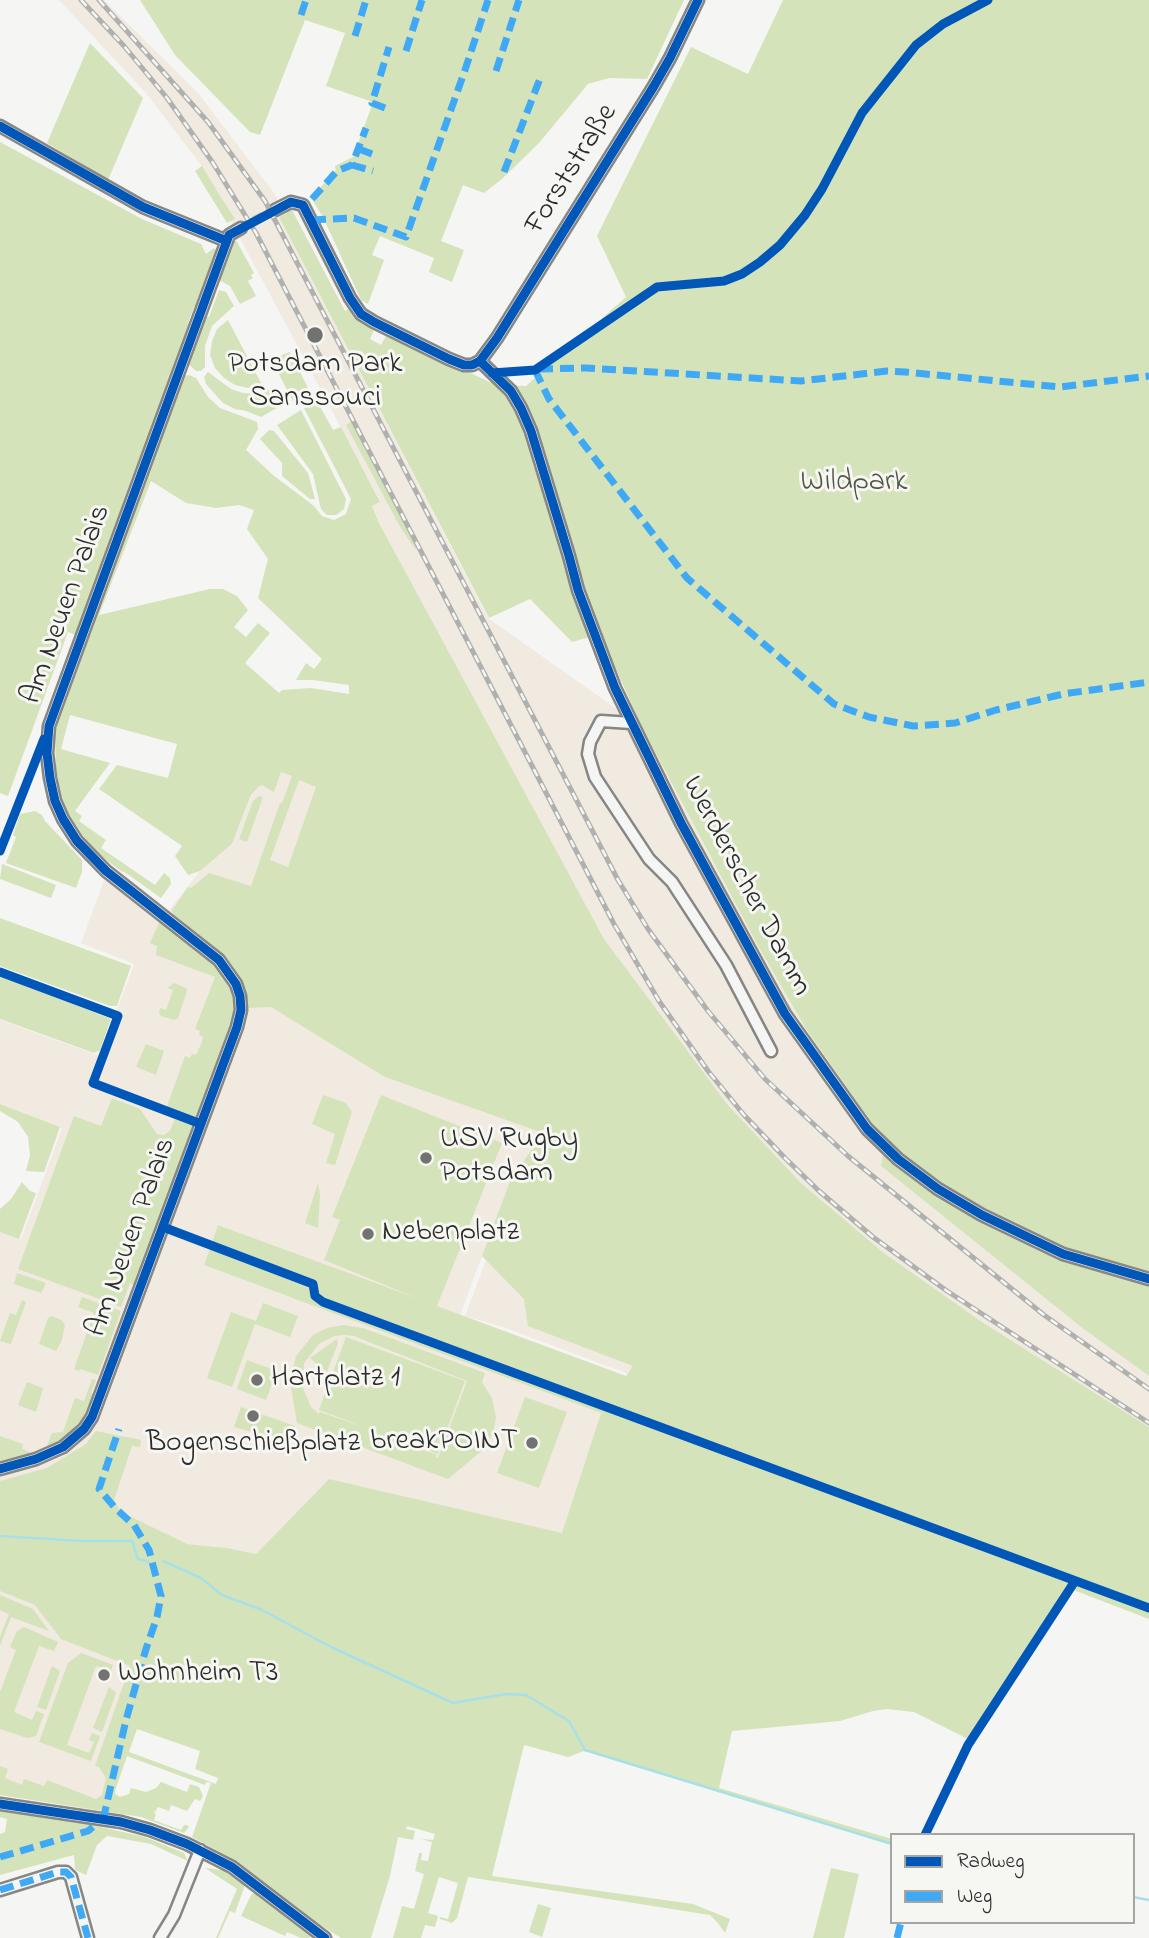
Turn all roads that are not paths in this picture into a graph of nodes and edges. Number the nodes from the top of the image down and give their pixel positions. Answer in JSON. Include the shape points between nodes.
{"nodes":[{"id":1,"x":698,"y":0,"type":"edge"},
{"id":2,"x":0,"y":126,"type":"edge"},
{"id":3,"x":275,"y":210,"type":"tunnel mouth"},
{"id":4,"x":241,"y":228,"type":"tunnel mouth"},
{"id":5,"x":227,"y":241,"type":"junction"},
{"id":6,"x":480,"y":361,"type":"junction"},
{"id":7,"x":631,"y":723,"type":"junction"},
{"id":8,"x":771,"y":1051,"type":"dead end"},
{"id":9,"x":1149,"y":1279,"type":"edge"},
{"id":10,"x":0,"y":1469,"type":"edge"},
{"id":11,"x":0,"y":1804,"type":"edge"},
{"id":12,"x":200,"y":1850,"type":"junction"},
{"id":13,"x":0,"y":1890,"type":"edge"},
{"id":14,"x":88,"y":1938,"type":"edge"},
{"id":15,"x":160,"y":1938,"type":"edge"},
{"id":16,"x":325,"y":1938,"type":"edge"}],
"edges":[{"from":1,"to":6,"type":"street","name":"Forststraße","via":[[654,86]]},
{"from":2,"to":5,"type":"street","via":[[143,206]]},
{"from":3,"to":6,"type":"street","via":[[291,202],[303,205],[361,314],[464,365]]},
{"from":4,"to":5,"type":"street"},
{"from":5,"to":10,"type":"street","name":"Am Neuen Palais","via":[[49,726],[47,753],[55,801],[77,841],[106,871],[219,960],[236,985],[241,1010],[92,1417],[63,1447]]},
{"from":6,"to":7,"type":"street","name":"Werderscher Damm","via":[[511,391],[526,420],[578,590]]},
{"from":7,"to":8,"type":"street","name":"Werderscher Damm","via":[[601,721],[588,754],[595,777],[726,965]]},
{"from":7,"to":9,"type":"street","name":"Werderscher Damm","via":[[785,1014],[867,1129],[938,1189],[982,1215],[1063,1254]]},
{"from":11,"to":12,"type":"street","via":[[121,1822]]},
{"from":12,"to":15,"type":"street"},
{"from":12,"to":16,"type":"street","via":[[232,1867]]},
{"from":13,"to":14,"type":"street","via":[[66,1872]]}]}
